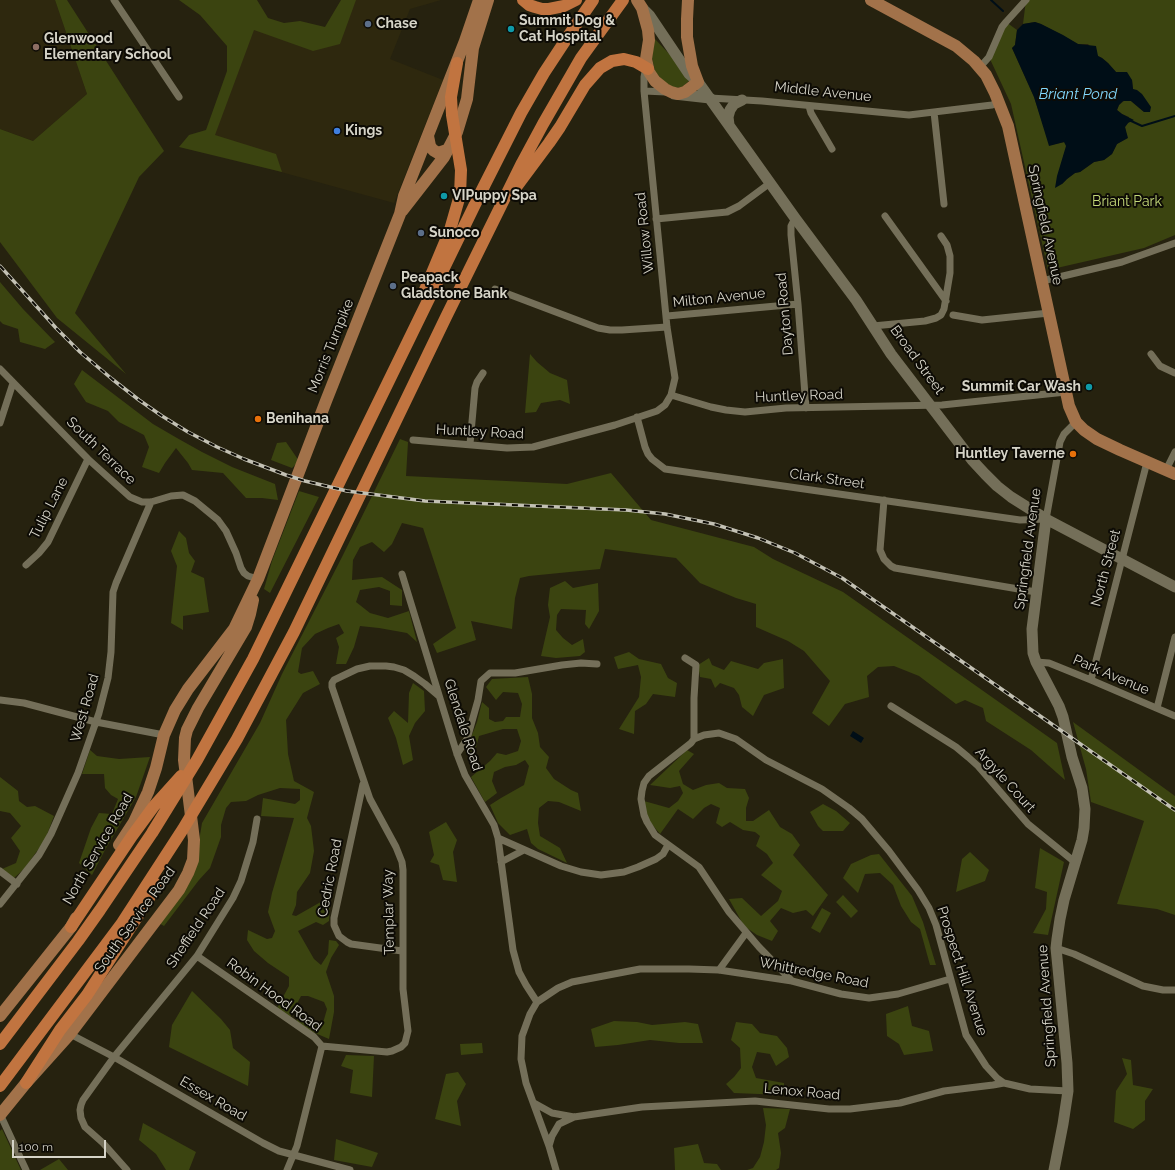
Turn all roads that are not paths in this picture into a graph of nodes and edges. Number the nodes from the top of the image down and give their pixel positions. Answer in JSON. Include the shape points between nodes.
{"nodes":[{"id":1,"x":114,"y":0,"type":"edge"},
{"id":2,"x":479,"y":0,"type":"edge"},
{"id":3,"x":488,"y":0,"type":"edge"},
{"id":4,"x":523,"y":0,"type":"edge"},
{"id":5,"x":576,"y":0,"type":"edge"},
{"id":6,"x":593,"y":0,"type":"edge"},
{"id":7,"x":623,"y":0,"type":"edge"},
{"id":8,"x":688,"y":0,"type":"edge"},
{"id":9,"x":871,"y":0,"type":"edge"},
{"id":10,"x":1026,"y":0,"type":"edge"},
{"id":11,"x":640,"y":4,"type":"edge"},
{"id":12,"x":456,"y":63,"type":"junction"},
{"id":13,"x":980,"y":67,"type":"junction"},
{"id":14,"x":648,"y":69,"type":"junction"},
{"id":15,"x":698,"y":82,"type":"junction"},
{"id":16,"x":644,"y":91,"type":"junction"},
{"id":17,"x":674,"y":94,"type":"junction"},
{"id":18,"x":179,"y":98,"type":"dead end"},
{"id":19,"x":710,"y":98,"type":"junction"},
{"id":20,"x":742,"y":100,"type":"junction"},
{"id":21,"x":999,"y":102,"type":"junction"},
{"id":22,"x":809,"y":106,"type":"junction"},
{"id":23,"x":934,"y":112,"type":"junction"},
{"id":24,"x":729,"y":125,"type":"junction"},
{"id":25,"x":456,"y":135,"type":"junction"},
{"id":26,"x":428,"y":136,"type":"junction"},
{"id":27,"x":832,"y":149,"type":"dead end"},
{"id":28,"x":447,"y":150,"type":"junction"},
{"id":29,"x":770,"y":183,"type":"junction"},
{"id":30,"x":944,"y":204,"type":"dead end"},
{"id":31,"x":499,"y":209,"type":"junction"},
{"id":32,"x":400,"y":214,"type":"junction"},
{"id":33,"x":885,"y":216,"type":"dead end"},
{"id":34,"x":795,"y":218,"type":"junction"},
{"id":35,"x":656,"y":219,"type":"junction"},
{"id":36,"x":941,"y":236,"type":"dead end"},
{"id":37,"x":1175,"y":243,"type":"edge"},
{"id":38,"x":1042,"y":281,"type":"junction"},
{"id":39,"x":495,"y":289,"type":"dead end"},
{"id":40,"x":946,"y":301,"type":"junction"},
{"id":41,"x":798,"y":304,"type":"junction"},
{"id":42,"x":1049,"y":313,"type":"junction"},
{"id":43,"x":953,"y":315,"type":"dead end"},
{"id":44,"x":667,"y":316,"type":"junction"},
{"id":45,"x":873,"y":326,"type":"junction"},
{"id":46,"x":668,"y":327,"type":"junction"},
{"id":47,"x":1151,"y":354,"type":"dead end"},
{"id":48,"x":0,"y":369,"type":"edge"},
{"id":49,"x":483,"y":373,"type":"dead end"},
{"id":50,"x":1175,"y":373,"type":"edge"},
{"id":51,"x":14,"y":383,"type":"junction"},
{"id":52,"x":1066,"y":392,"type":"junction"},
{"id":53,"x":671,"y":395,"type":"junction"},
{"id":54,"x":931,"y":406,"type":"junction"},
{"id":55,"x":806,"y":408,"type":"junction"},
{"id":56,"x":637,"y":417,"type":"junction"},
{"id":57,"x":1076,"y":422,"type":"junction"},
{"id":58,"x":0,"y":423,"type":"edge"},
{"id":59,"x":362,"y":436,"type":"junction"},
{"id":60,"x":413,"y":440,"type":"dead end"},
{"id":61,"x":470,"y":444,"type":"junction"},
{"id":62,"x":1175,"y":452,"type":"edge"},
{"id":63,"x":88,"y":459,"type":"junction"},
{"id":64,"x":1147,"y":462,"type":"junction"},
{"id":65,"x":1170,"y":472,"type":"edge"},
{"id":66,"x":884,"y":500,"type":"junction"},
{"id":67,"x":151,"y":502,"type":"junction"},
{"id":68,"x":1046,"y":519,"type":"junction"},
{"id":69,"x":1122,"y":559,"type":"junction"},
{"id":70,"x":26,"y":565,"type":"dead end"},
{"id":71,"x":402,"y":574,"type":"dead end"},
{"id":72,"x":258,"y":579,"type":"junction"},
{"id":73,"x":1175,"y":587,"type":"edge"},
{"id":74,"x":1036,"y":592,"type":"junction"},
{"id":75,"x":1175,"y":637,"type":"edge"},
{"id":76,"x":685,"y":658,"type":"dead end"},
{"id":77,"x":1036,"y":662,"type":"junction"},
{"id":78,"x":597,"y":664,"type":"dead end"},
{"id":79,"x":1090,"y":680,"type":"junction"},
{"id":80,"x":439,"y":696,"type":"junction"},
{"id":81,"x":0,"y":700,"type":"edge"},
{"id":82,"x":891,"y":706,"type":"dead end"},
{"id":83,"x":1157,"y":708,"type":"junction"},
{"id":84,"x":1175,"y":716,"type":"edge"},
{"id":85,"x":96,"y":722,"type":"junction"},
{"id":86,"x":164,"y":735,"type":"junction"},
{"id":87,"x":694,"y":739,"type":"junction"},
{"id":88,"x":457,"y":754,"type":"junction"},
{"id":89,"x":364,"y":783,"type":"junction"},
{"id":90,"x":177,"y":786,"type":"junction"},
{"id":91,"x":257,"y":819,"type":"dead end"},
{"id":92,"x":183,"y":829,"type":"junction"},
{"id":93,"x":498,"y":838,"type":"junction"},
{"id":94,"x":668,"y":845,"type":"junction"},
{"id":95,"x":524,"y":850,"type":"junction"},
{"id":96,"x":501,"y":862,"type":"junction"},
{"id":97,"x":1076,"y":863,"type":"junction"},
{"id":98,"x":0,"y":871,"type":"edge"},
{"id":99,"x":17,"y":884,"type":"junction"},
{"id":100,"x":0,"y":904,"type":"edge"},
{"id":101,"x":71,"y":927,"type":"junction"},
{"id":102,"x":746,"y":933,"type":"junction"},
{"id":103,"x":1056,"y":948,"type":"junction"},
{"id":104,"x":402,"y":952,"type":"junction"},
{"id":105,"x":197,"y":956,"type":"junction"},
{"id":106,"x":719,"y":970,"type":"junction"},
{"id":107,"x":950,"y":979,"type":"junction"},
{"id":108,"x":792,"y":981,"type":"junction"},
{"id":109,"x":1175,"y":990,"type":"edge"},
{"id":110,"x":537,"y":1002,"type":"junction"},
{"id":111,"x":0,"y":1016,"type":"edge"},
{"id":112,"x":70,"y":1034,"type":"junction"},
{"id":113,"x":0,"y":1044,"type":"edge"},
{"id":114,"x":322,"y":1046,"type":"junction"},
{"id":115,"x":114,"y":1057,"type":"junction"},
{"id":116,"x":26,"y":1083,"type":"junction"},
{"id":117,"x":1004,"y":1083,"type":"junction"},
{"id":118,"x":0,"y":1086,"type":"edge"},
{"id":119,"x":1068,"y":1090,"type":"junction"},
{"id":120,"x":534,"y":1103,"type":"junction"},
{"id":121,"x":0,"y":1114,"type":"edge"},
{"id":122,"x":574,"y":1117,"type":"junction"},
{"id":123,"x":549,"y":1146,"type":"junction"},
{"id":124,"x":293,"y":1155,"type":"junction"},
{"id":125,"x":26,"y":1170,"type":"edge"},
{"id":126,"x":127,"y":1170,"type":"edge"},
{"id":127,"x":287,"y":1170,"type":"edge"},
{"id":128,"x":350,"y":1170,"type":"edge"},
{"id":129,"x":556,"y":1170,"type":"edge"},
{"id":130,"x":1054,"y":1170,"type":"edge"}],
"edges":[{"from":1,"to":18,"type":"street"},
{"from":2,"to":12,"type":"main road","name":"Morris Turnpike"},
{"from":3,"to":25,"type":"main road","name":"Morris Turnpike","via":[[474,43],[467,99]]},
{"from":4,"to":5,"type":"highway","via":[[529,5],[549,9]]},
{"from":6,"to":59,"type":"highway","via":[[544,73],[521,113]]},
{"from":7,"to":31,"type":"highway","via":[[581,58]]},
{"from":8,"to":15,"type":"main road","name":"Broad Street","via":[[687,31],[692,66]]},
{"from":9,"to":13,"type":"main road","name":"Springfield Avenue","via":[[956,46]]},
{"from":10,"to":13,"type":"street","via":[[1002,27],[989,57]]},
{"from":11,"to":14,"type":"main road","via":[[648,30]]},
{"from":11,"to":15,"type":"main road","name":"Broad Street","via":[[689,74]]},
{"from":12,"to":25,"type":"highway","via":[[451,97]]},
{"from":12,"to":26,"type":"main road","name":"Morris Turnpike"},
{"from":13,"to":21,"type":"main road","name":"Springfield Avenue"},
{"from":14,"to":16,"type":"street","name":"Willow Road","via":[[644,77]]},
{"from":14,"to":17,"type":"main road","via":[[658,84]]},
{"from":14,"to":31,"type":"highway","via":[[624,59],[612,61],[600,68],[585,85],[549,143]]},
{"from":15,"to":17,"type":"main road","via":[[684,92]]},
{"from":15,"to":19,"type":"main road","name":"Broad Street"},
{"from":16,"to":17,"type":"street","name":"Middle Avenue"},
{"from":16,"to":35,"type":"street","name":"Willow Road"},
{"from":17,"to":19,"type":"main road","name":"Middle Avenue"},
{"from":19,"to":20,"type":"street","name":"Middle Avenue"},
{"from":19,"to":24,"type":"main road","name":"Broad Street"},
{"from":20,"to":22,"type":"street","name":"Middle Avenue"},
{"from":20,"to":24,"type":"main road","via":[[734,104],[730,110]]},
{"from":21,"to":23,"type":"street","name":"Middle Avenue"},
{"from":21,"to":38,"type":"main road","name":"Springfield Avenue","via":[[1008,126]]},
{"from":22,"to":23,"type":"street","name":"Middle Avenue","via":[[902,115]]},
{"from":22,"to":27,"type":"street","via":[[811,114]]},
{"from":23,"to":30,"type":"street"},
{"from":24,"to":29,"type":"main road","name":"Broad Street"},
{"from":25,"to":28,"type":"main road","name":"Morris Turnpike"},
{"from":25,"to":59,"type":"highway","via":[[461,170],[456,212]]},
{"from":26,"to":28,"type":"main road","via":[[433,150],[438,153]]},
{"from":26,"to":32,"type":"main road","name":"Morris Turnpike","via":[[404,196]]},
{"from":28,"to":32,"type":"main road","name":"Morris Turnpike"},
{"from":29,"to":34,"type":"main road","name":"Broad Street"},
{"from":29,"to":35,"type":"street","via":[[727,212]]},
{"from":31,"to":92,"type":"highway","via":[[294,632],[237,739]]},
{"from":32,"to":72,"type":"main road","name":"Morris Turnpike"},
{"from":33,"to":40,"type":"street"},
{"from":34,"to":41,"type":"street","name":"Dayton Road","via":[[791,226],[791,236]]},
{"from":34,"to":45,"type":"main road","name":"Broad Street"},
{"from":35,"to":44,"type":"street","name":"Willow Road"},
{"from":36,"to":40,"type":"street","via":[[950,256]]},
{"from":37,"to":38,"type":"street","via":[[1122,262]]},
{"from":38,"to":42,"type":"main road","name":"Springfield Avenue"},
{"from":39,"to":46,"type":"street","name":"Milton Avenue","via":[[598,328],[622,330]]},
{"from":40,"to":45,"type":"street","via":[[941,315],[931,320]]},
{"from":41,"to":44,"type":"street","name":"Milton Avenue"},
{"from":41,"to":55,"type":"street","name":"Dayton Road"},
{"from":42,"to":43,"type":"street","via":[[982,320]]},
{"from":42,"to":52,"type":"main road","name":"Springfield Avenue"},
{"from":44,"to":46,"type":"street","name":"Willow Road"},
{"from":45,"to":54,"type":"main road","name":"Broad Street"},
{"from":46,"to":53,"type":"street","name":"Willow Road","via":[[675,378]]},
{"from":47,"to":50,"type":"street","via":[[1160,366]]},
{"from":48,"to":51,"type":"street","name":"South Terrace"},
{"from":49,"to":61,"type":"street","via":[[475,388]]},
{"from":51,"to":58,"type":"street"},
{"from":51,"to":63,"type":"street","name":"South Terrace"},
{"from":52,"to":54,"type":"street","name":"Huntley Road"},
{"from":52,"to":57,"type":"main road","name":"Springfield Avenue"},
{"from":53,"to":55,"type":"street","name":"Huntley Road","via":[[711,407],[745,412]]},
{"from":53,"to":56,"type":"street","name":"Huntley Road","via":[[661,408]]},
{"from":54,"to":55,"type":"street","name":"Huntley Road"},
{"from":54,"to":68,"type":"main road","name":"Broad Street","via":[[989,478],[1011,497]]},
{"from":56,"to":61,"type":"street","name":"Huntley Road","via":[[533,447],[507,448]]},
{"from":56,"to":66,"type":"street","name":"Clark Street","via":[[648,454],[665,469]]},
{"from":57,"to":64,"type":"main road","via":[[1096,438]]},
{"from":57,"to":68,"type":"street","name":"Springfield Avenue","via":[[1060,442]]},
{"from":59,"to":90,"type":"highway","via":[[253,659],[197,760]]},
{"from":60,"to":61,"type":"street","name":"Huntley Road"},
{"from":62,"to":65,"type":"street"},
{"from":63,"to":67,"type":"street","name":"South Terrace","via":[[130,497],[142,502]]},
{"from":63,"to":70,"type":"street","name":"Tulip Lane","via":[[48,542]]},
{"from":64,"to":65,"type":"main road"},
{"from":64,"to":69,"type":"street","name":"North Street"},
{"from":66,"to":68,"type":"street","name":"Clark Street","via":[[1020,520]]},
{"from":66,"to":74,"type":"street","via":[[880,550],[891,566]]},
{"from":67,"to":72,"type":"street","name":"South Terrace","via":[[177,495],[195,500],[218,520],[226,531],[244,573]]},
{"from":67,"to":85,"type":"street","name":"West Road","via":[[113,592],[108,678]]},
{"from":68,"to":69,"type":"main road","name":"Broad Street"},
{"from":68,"to":74,"type":"main road","name":"Springfield Avenue"},
{"from":69,"to":73,"type":"main road","name":"Broad Street"},
{"from":69,"to":79,"type":"street","name":"North Street"},
{"from":71,"to":80,"type":"street","name":"Glendale Road"},
{"from":72,"to":86,"type":"main road","name":"North Service Road","via":[[234,629],[180,700]]},
{"from":72,"to":112,"type":"main road","name":"South Service Road","via":[[246,627],[198,708],[185,738],[184,760],[194,840],[193,860],[188,873],[179,890]]},
{"from":74,"to":77,"type":"main road","name":"Springfield Avenue","via":[[1032,629]]},
{"from":75,"to":83,"type":"street"},
{"from":76,"to":87,"type":"street","via":[[696,665]]},
{"from":77,"to":79,"type":"street","name":"Park Avenue","via":[[1049,663]]},
{"from":77,"to":97,"type":"main road","name":"Springfield Avenue","via":[[1059,706],[1082,788],[1084,828]]},
{"from":78,"to":88,"type":"street","via":[[562,665],[515,673],[490,673],[481,681],[467,739]]},
{"from":79,"to":83,"type":"street","name":"Park Avenue"},
{"from":80,"to":88,"type":"street","name":"Glendale Road"},
{"from":80,"to":89,"type":"street","name":"Templar Way","via":[[414,676],[394,666],[356,669],[334,680],[332,687]]},
{"from":81,"to":85,"type":"street","via":[[24,703]]},
{"from":82,"to":97,"type":"street","name":"Argyle Court","via":[[968,757],[1028,824]]},
{"from":83,"to":84,"type":"street","name":"Park Avenue"},
{"from":85,"to":86,"type":"street"},
{"from":85,"to":99,"type":"street","name":"West Road","via":[[78,773],[51,834]]},
{"from":86,"to":101,"type":"main road","name":"North Service Road","via":[[148,792],[134,822]]},
{"from":87,"to":94,"type":"street","name":"Prospect Hill Avenue","via":[[648,776],[642,791],[647,822],[655,835]]},
{"from":87,"to":107,"type":"street","name":"Prospect Hill Avenue","via":[[719,734],[736,739],[766,760],[822,789],[862,819],[889,851],[929,908]]},
{"from":88,"to":93,"type":"street","name":"Glendale Road","via":[[465,775],[494,825]]},
{"from":89,"to":104,"type":"street","name":"Templar Way","via":[[402,862]]},
{"from":89,"to":104,"type":"street","name":"Cedric Road","via":[[334,925],[339,936],[351,944]]},
{"from":90,"to":101,"type":"highway","via":[[154,806]]},
{"from":90,"to":113,"type":"highway","via":[[152,833],[100,910]]},
{"from":91,"to":105,"type":"street","name":"Sheffield Road","via":[[242,881]]},
{"from":92,"to":116,"type":"highway","via":[[148,900]]},
{"from":92,"to":118,"type":"highway","via":[[122,923]]},
{"from":93,"to":95,"type":"street"},
{"from":93,"to":96,"type":"street","name":"Glendale Road"},
{"from":94,"to":95,"type":"street","via":[[663,854],[656,859],[624,872],[606,875],[561,866]]},
{"from":94,"to":102,"type":"street","name":"Prospect Hill Avenue","via":[[699,866]]},
{"from":95,"to":96,"type":"street"},
{"from":96,"to":110,"type":"street","name":"Glendale Road","via":[[513,950],[519,972]]},
{"from":97,"to":103,"type":"main road","name":"Springfield Avenue","via":[[1064,900]]},
{"from":98,"to":99,"type":"street"},
{"from":99,"to":100,"type":"street","name":"West Road"},
{"from":101,"to":111,"type":"main road","name":"North Service Road"},
{"from":102,"to":106,"type":"street"},
{"from":102,"to":108,"type":"street","name":"Prospect Hill Avenue"},
{"from":103,"to":109,"type":"street","via":[[1143,986]]},
{"from":103,"to":119,"type":"main road","name":"Springfield Avenue"},
{"from":104,"to":114,"type":"street","name":"Templar Way","via":[[408,1032],[405,1043],[387,1052]]},
{"from":105,"to":114,"type":"street","name":"Robin Hood Road","via":[[314,1037]]},
{"from":105,"to":115,"type":"street","name":"Sheffield Road"},
{"from":106,"to":108,"type":"street","name":"Whittredge Road"},
{"from":106,"to":110,"type":"street","name":"Whittredge Road","via":[[640,969],[572,982]]},
{"from":107,"to":108,"type":"street","name":"Whittredge Road","via":[[898,994],[869,998],[840,994]]},
{"from":107,"to":117,"type":"street","name":"Prospect Hill Avenue","via":[[966,1035],[992,1073]]},
{"from":110,"to":120,"type":"street","name":"Whittredge Road","via":[[526,1024],[521,1046],[523,1070]]},
{"from":112,"to":115,"type":"street","name":"Essex Road"},
{"from":112,"to":116,"type":"main road","name":"South Service Road"},
{"from":114,"to":124,"type":"street","name":"Robin Hood Road"},
{"from":115,"to":124,"type":"street","name":"Essex Road","via":[[263,1143]]},
{"from":115,"to":126,"type":"street","name":"Sheffield Road","via":[[83,1100],[80,1110],[85,1127]]},
{"from":116,"to":121,"type":"main road","name":"South Service Road"},
{"from":117,"to":119,"type":"street","name":"Lenox Road","via":[[1030,1089]]},
{"from":117,"to":122,"type":"street","name":"Lenox Road","via":[[944,1091],[900,1103],[850,1109],[755,1101],[642,1107]]},
{"from":119,"to":130,"type":"main road","name":"Springfield Avenue"},
{"from":120,"to":122,"type":"street","name":"Lenox Road","via":[[552,1113]]},
{"from":120,"to":123,"type":"street","name":"Whittredge Road"},
{"from":121,"to":125,"type":"street"},
{"from":122,"to":123,"type":"street","via":[[559,1124]]},
{"from":123,"to":129,"type":"street","name":"Whittredge Road"},
{"from":124,"to":127,"type":"street","name":"Robin Hood Road"},
{"from":124,"to":128,"type":"street","name":"Essex Road"}]}
